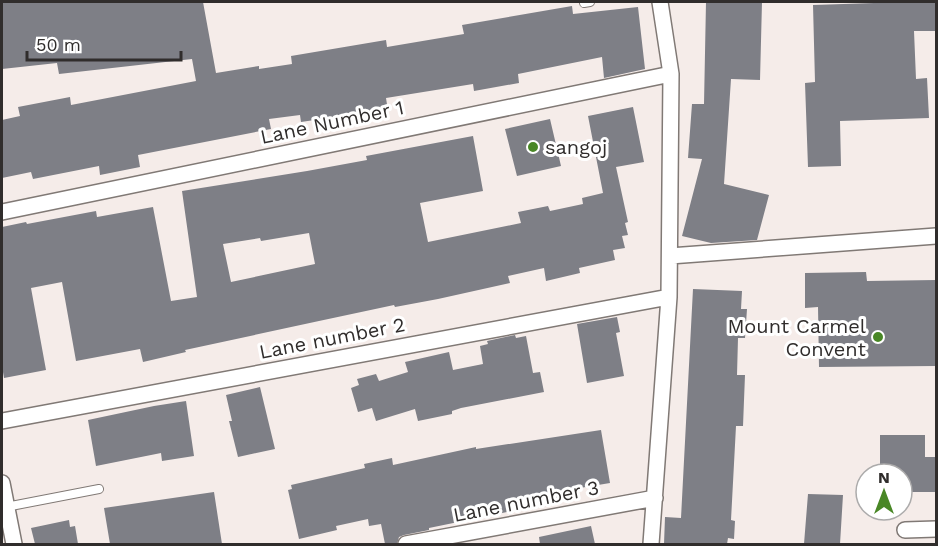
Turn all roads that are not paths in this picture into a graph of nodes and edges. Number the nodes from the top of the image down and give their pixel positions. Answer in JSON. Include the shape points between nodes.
{"nodes":[{"id":1,"x":660,"y":2,"type":"edge"},
{"id":2,"x":670,"y":74,"type":"junction"},
{"id":3,"x":2,"y":212,"type":"edge"},
{"id":4,"x":936,"y":236,"type":"edge"},
{"id":5,"x":670,"y":256,"type":"junction"},
{"id":6,"x":669,"y":297,"type":"junction"},
{"id":7,"x":2,"y":421,"type":"edge"},
{"id":8,"x":2,"y":483,"type":"edge"},
{"id":9,"x":99,"y":489,"type":"dead end"},
{"id":10,"x":655,"y":498,"type":"junction"},
{"id":11,"x":6,"y":507,"type":"junction"},
{"id":12,"x":936,"y":529,"type":"edge"},
{"id":13,"x":905,"y":530,"type":"dead end"},
{"id":14,"x":14,"y":544,"type":"edge"},
{"id":15,"x":406,"y":544,"type":"edge"},
{"id":16,"x":651,"y":544,"type":"edge"}],
"edges":[{"from":1,"to":2,"type":"street"},
{"from":2,"to":3,"type":"street","name":"Lane Number 1"},
{"from":2,"to":5,"type":"street"},
{"from":4,"to":5,"type":"street"},
{"from":5,"to":6,"type":"street"},
{"from":6,"to":7,"type":"street","name":"Lane number 2"},
{"from":6,"to":10,"type":"street"},
{"from":8,"to":11,"type":"street"},
{"from":9,"to":11,"type":"lane"},
{"from":10,"to":15,"type":"street","name":"Lane number 3"},
{"from":10,"to":16,"type":"street"},
{"from":11,"to":14,"type":"street"},
{"from":12,"to":13,"type":"street"}]}
